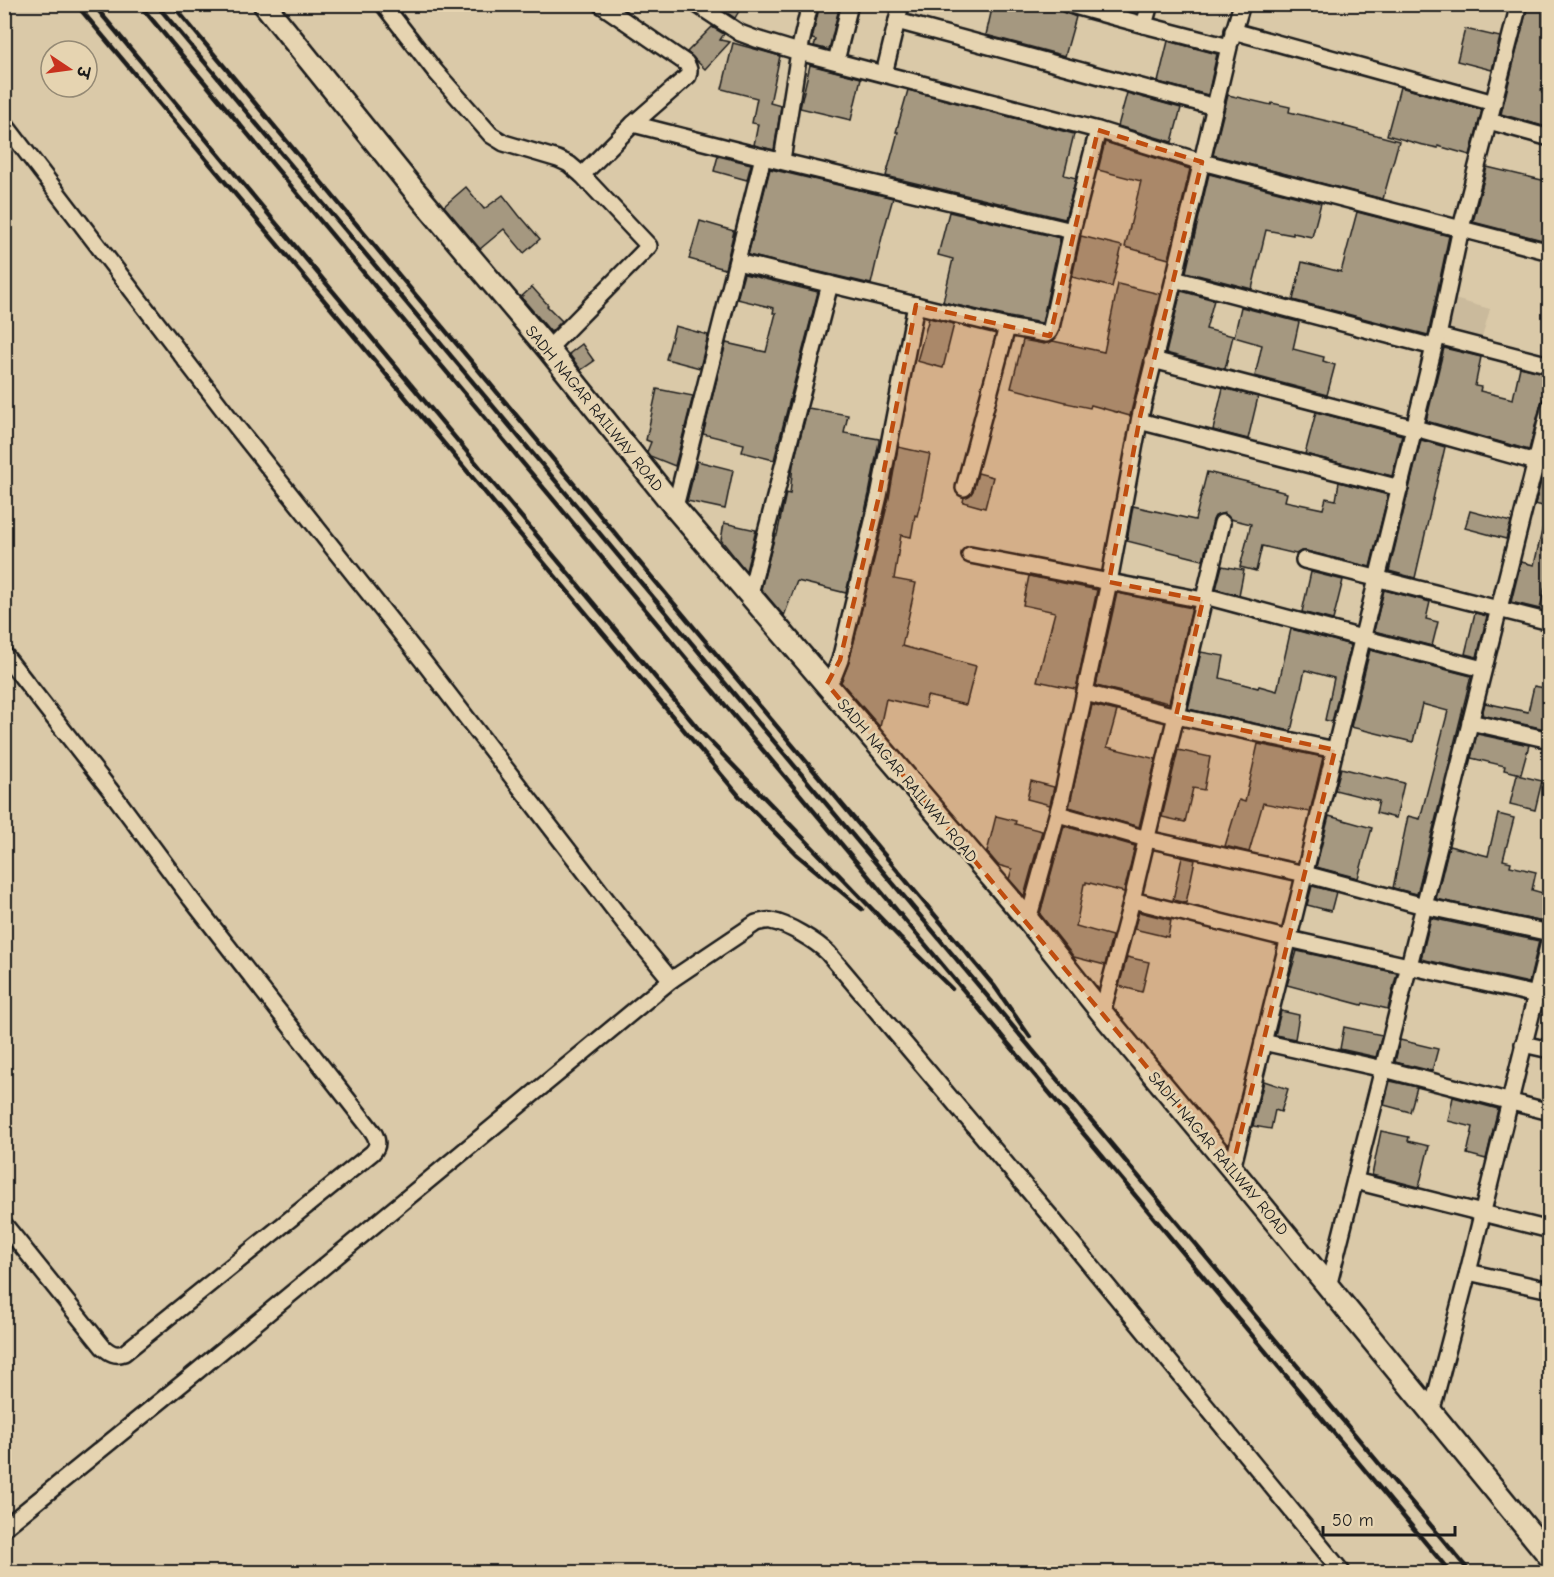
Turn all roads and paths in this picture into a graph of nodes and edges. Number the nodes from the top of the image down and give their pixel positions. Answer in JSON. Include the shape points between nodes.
{"nodes":[{"id":1,"x":264,"y":4,"type":"edge"},
{"id":2,"x":383,"y":4,"type":"edge"},
{"id":3,"x":600,"y":4,"type":"edge"},
{"id":4,"x":810,"y":4,"type":"edge"},
{"id":5,"x":850,"y":4,"type":"edge"},
{"id":6,"x":901,"y":4,"type":"edge"},
{"id":7,"x":1067,"y":4,"type":"edge"},
{"id":8,"x":1150,"y":4,"type":"edge"},
{"id":9,"x":1242,"y":4,"type":"edge"},
{"id":10,"x":1519,"y":4,"type":"edge"},
{"id":11,"x":701,"y":6,"type":"edge"},
{"id":12,"x":897,"y":21,"type":"junction"},
{"id":13,"x":1144,"y":25,"type":"junction"},
{"id":14,"x":1233,"y":31,"type":"junction"},
{"id":15,"x":1229,"y":47,"type":"junction"},
{"id":16,"x":799,"y":52,"type":"junction"},
{"id":17,"x":836,"y":61,"type":"junction"},
{"id":18,"x":884,"y":74,"type":"junction"},
{"id":19,"x":1494,"y":103,"type":"junction"},
{"id":20,"x":1215,"y":107,"type":"junction"},
{"id":21,"x":1489,"y":121,"type":"junction"},
{"id":22,"x":4,"y":123,"type":"edge"},
{"id":23,"x":633,"y":124,"type":"junction"},
{"id":24,"x":1098,"y":130,"type":"junction"},
{"id":25,"x":1550,"y":138,"type":"edge"},
{"id":26,"x":763,"y":157,"type":"junction"},
{"id":27,"x":782,"y":160,"type":"junction"},
{"id":28,"x":1202,"y":162,"type":"junction"},
{"id":29,"x":582,"y":175,"type":"junction"},
{"id":30,"x":1461,"y":228,"type":"junction"},
{"id":31,"x":1072,"y":231,"type":"junction"},
{"id":32,"x":1550,"y":252,"type":"edge"},
{"id":33,"x":737,"y":262,"type":"junction"},
{"id":34,"x":1174,"y":279,"type":"junction"},
{"id":35,"x":831,"y":284,"type":"junction"},
{"id":36,"x":916,"y":305,"type":"junction"},
{"id":37,"x":1007,"y":327,"type":"junction"},
{"id":38,"x":1436,"y":341,"type":"junction"},
{"id":39,"x":548,"y":349,"type":"junction"},
{"id":40,"x":1153,"y":360,"type":"junction"},
{"id":41,"x":1550,"y":365,"type":"edge"},
{"id":42,"x":1550,"y":406,"type":"edge"},
{"id":43,"x":1140,"y":419,"type":"junction"},
{"id":44,"x":1414,"y":428,"type":"junction"},
{"id":45,"x":1542,"y":464,"type":"edge"},
{"id":46,"x":964,"y":488,"type":"dead end"},
{"id":47,"x":1400,"y":488,"type":"junction"},
{"id":48,"x":675,"y":507,"type":"junction"},
{"id":49,"x":1222,"y":523,"type":"dead end"},
{"id":50,"x":970,"y":555,"type":"dead end"},
{"id":51,"x":1304,"y":560,"type":"dead end"},
{"id":52,"x":1377,"y":579,"type":"junction"},
{"id":53,"x":1109,"y":582,"type":"junction"},
{"id":54,"x":750,"y":594,"type":"junction"},
{"id":55,"x":1204,"y":598,"type":"junction"},
{"id":56,"x":1498,"y":608,"type":"junction"},
{"id":57,"x":1550,"y":622,"type":"edge"},
{"id":58,"x":1362,"y":638,"type":"junction"},
{"id":59,"x":4,"y":654,"type":"edge"},
{"id":60,"x":1483,"y":669,"type":"junction"},
{"id":61,"x":827,"y":684,"type":"junction"},
{"id":62,"x":1085,"y":693,"type":"junction"},
{"id":63,"x":1176,"y":716,"type":"junction"},
{"id":64,"x":1470,"y":722,"type":"junction"},
{"id":65,"x":1550,"y":740,"type":"edge"},
{"id":66,"x":1335,"y":750,"type":"junction"},
{"id":67,"x":1058,"y":814,"type":"junction"},
{"id":68,"x":1147,"y":838,"type":"junction"},
{"id":69,"x":1305,"y":874,"type":"junction"},
{"id":70,"x":1132,"y":900,"type":"junction"},
{"id":71,"x":1424,"y":906,"type":"junction"},
{"id":72,"x":1028,"y":920,"type":"junction"},
{"id":73,"x":1550,"y":933,"type":"edge"},
{"id":74,"x":1550,"y":938,"type":"edge"},
{"id":75,"x":1289,"y":939,"type":"junction"},
{"id":76,"x":1409,"y":966,"type":"junction"},
{"id":77,"x":671,"y":980,"type":"junction"},
{"id":78,"x":1542,"y":996,"type":"edge"},
{"id":79,"x":1102,"y":1013,"type":"junction"},
{"id":80,"x":1263,"y":1042,"type":"junction"},
{"id":81,"x":1523,"y":1044,"type":"junction"},
{"id":82,"x":1550,"y":1050,"type":"edge"},
{"id":83,"x":1383,"y":1069,"type":"junction"},
{"id":84,"x":1510,"y":1102,"type":"junction"},
{"id":85,"x":1550,"y":1112,"type":"edge"},
{"id":86,"x":1232,"y":1169,"type":"junction"},
{"id":87,"x":1355,"y":1181,"type":"junction"},
{"id":88,"x":1481,"y":1214,"type":"junction"},
{"id":89,"x":4,"y":1224,"type":"edge"},
{"id":90,"x":1550,"y":1230,"type":"edge"},
{"id":91,"x":1468,"y":1272,"type":"junction"},
{"id":92,"x":1328,"y":1287,"type":"junction"},
{"id":93,"x":1550,"y":1290,"type":"edge"},
{"id":94,"x":1431,"y":1413,"type":"junction"},
{"id":95,"x":4,"y":1528,"type":"edge"},
{"id":96,"x":1550,"y":1557,"type":"edge"},
{"id":97,"x":1342,"y":1572,"type":"edge"}],
"edges":[{"from":1,"to":39,"type":"street","name":"SADH NAGAR RAILWAY ROAD"},
{"from":2,"to":29,"type":"street","via":[[491,135],[504,143],[558,159]]},
{"from":3,"to":23,"type":"street","via":[[689,68],[688,76]]},
{"from":4,"to":16,"type":"street"},
{"from":5,"to":17,"type":"street"},
{"from":6,"to":12,"type":"street"},
{"from":7,"to":13,"type":"street"},
{"from":8,"to":13,"type":"street"},
{"from":9,"to":14,"type":"street"},
{"from":10,"to":19,"type":"street"},
{"from":11,"to":16,"type":"street","via":[[740,33]]},
{"from":12,"to":18,"type":"street"},
{"from":12,"to":20,"type":"street"},
{"from":13,"to":15,"type":"street"},
{"from":14,"to":15,"type":"street"},
{"from":14,"to":19,"type":"street"},
{"from":15,"to":20,"type":"street"},
{"from":16,"to":17,"type":"street"},
{"from":16,"to":27,"type":"street"},
{"from":17,"to":18,"type":"street"},
{"from":18,"to":24,"type":"street"},
{"from":19,"to":21,"type":"street"},
{"from":20,"to":28,"type":"street"},
{"from":21,"to":25,"type":"street"},
{"from":21,"to":30,"type":"street"},
{"from":22,"to":77,"type":"street","via":[[235,425]]},
{"from":23,"to":26,"type":"street"},
{"from":23,"to":29,"type":"street"},
{"from":24,"to":28,"type":"street"},
{"from":24,"to":31,"type":"street"},
{"from":26,"to":27,"type":"street"},
{"from":26,"to":33,"type":"street"},
{"from":27,"to":31,"type":"street"},
{"from":28,"to":30,"type":"street"},
{"from":28,"to":34,"type":"street"},
{"from":29,"to":39,"type":"street","via":[[649,246]]},
{"from":30,"to":32,"type":"street"},
{"from":30,"to":38,"type":"street"},
{"from":31,"to":37,"type":"street","via":[[1052,328],[1042,334]]},
{"from":33,"to":35,"type":"street"},
{"from":33,"to":48,"type":"street"},
{"from":34,"to":38,"type":"street"},
{"from":34,"to":40,"type":"street"},
{"from":35,"to":36,"type":"street"},
{"from":35,"to":54,"type":"street"},
{"from":36,"to":37,"type":"street"},
{"from":36,"to":61,"type":"street","via":[[840,660]]},
{"from":37,"to":46,"type":"street"},
{"from":38,"to":41,"type":"street"},
{"from":38,"to":44,"type":"street"},
{"from":39,"to":48,"type":"street","name":"SADH NAGAR RAILWAY ROAD"},
{"from":40,"to":43,"type":"street"},
{"from":40,"to":44,"type":"street"},
{"from":42,"to":45,"type":"street"},
{"from":43,"to":47,"type":"street"},
{"from":43,"to":53,"type":"street"},
{"from":44,"to":45,"type":"street"},
{"from":44,"to":47,"type":"street"},
{"from":45,"to":56,"type":"street"},
{"from":47,"to":52,"type":"street"},
{"from":48,"to":54,"type":"street","name":"SADH NAGAR RAILWAY ROAD"},
{"from":49,"to":55,"type":"street"},
{"from":50,"to":53,"type":"street"},
{"from":51,"to":52,"type":"street"},
{"from":52,"to":56,"type":"street"},
{"from":52,"to":58,"type":"street"},
{"from":53,"to":55,"type":"street"},
{"from":53,"to":62,"type":"street"},
{"from":54,"to":61,"type":"street","name":"SADH NAGAR RAILWAY ROAD"},
{"from":55,"to":58,"type":"street"},
{"from":55,"to":63,"type":"street"},
{"from":56,"to":57,"type":"street"},
{"from":56,"to":60,"type":"street"},
{"from":58,"to":60,"type":"street"},
{"from":58,"to":66,"type":"street"},
{"from":59,"to":89,"type":"street","via":[[373,1132],[377,1143],[372,1153],[118,1355],[103,1347]]},
{"from":60,"to":64,"type":"street"},
{"from":61,"to":72,"type":"street","name":"SADH NAGAR RAILWAY ROAD"},
{"from":62,"to":63,"type":"street"},
{"from":62,"to":67,"type":"street"},
{"from":63,"to":66,"type":"street"},
{"from":63,"to":68,"type":"street"},
{"from":64,"to":65,"type":"street"},
{"from":64,"to":71,"type":"street"},
{"from":66,"to":69,"type":"street"},
{"from":67,"to":68,"type":"street"},
{"from":67,"to":72,"type":"street"},
{"from":68,"to":69,"type":"street"},
{"from":68,"to":70,"type":"street"},
{"from":69,"to":71,"type":"street"},
{"from":69,"to":75,"type":"street"},
{"from":70,"to":75,"type":"street"},
{"from":70,"to":79,"type":"street"},
{"from":71,"to":73,"type":"street"},
{"from":71,"to":76,"type":"street"},
{"from":72,"to":79,"type":"street","name":"SADH NAGAR RAILWAY ROAD"},
{"from":74,"to":78,"type":"street"},
{"from":75,"to":76,"type":"street"},
{"from":75,"to":80,"type":"street"},
{"from":76,"to":78,"type":"street"},
{"from":76,"to":83,"type":"street"},
{"from":77,"to":95,"type":"street"},
{"from":77,"to":97,"type":"street","via":[[756,923],[776,923],[818,944],[1050,1216]]},
{"from":78,"to":81,"type":"street"},
{"from":79,"to":86,"type":"street","name":"SADH NAGAR RAILWAY ROAD"},
{"from":80,"to":83,"type":"street"},
{"from":80,"to":86,"type":"street"},
{"from":81,"to":82,"type":"street"},
{"from":81,"to":84,"type":"street"},
{"from":83,"to":84,"type":"street"},
{"from":83,"to":87,"type":"street"},
{"from":84,"to":85,"type":"street"},
{"from":84,"to":88,"type":"street"},
{"from":86,"to":92,"type":"street","name":"SADH NAGAR RAILWAY ROAD"},
{"from":87,"to":88,"type":"street"},
{"from":87,"to":92,"type":"street"},
{"from":88,"to":90,"type":"street"},
{"from":88,"to":91,"type":"street"},
{"from":91,"to":93,"type":"street"},
{"from":91,"to":94,"type":"street"},
{"from":92,"to":94,"type":"street","name":"SADH NAGAR RAILWAY ROAD"},
{"from":94,"to":96,"type":"street","name":"SADH NAGAR RAILWAY ROAD"}]}
